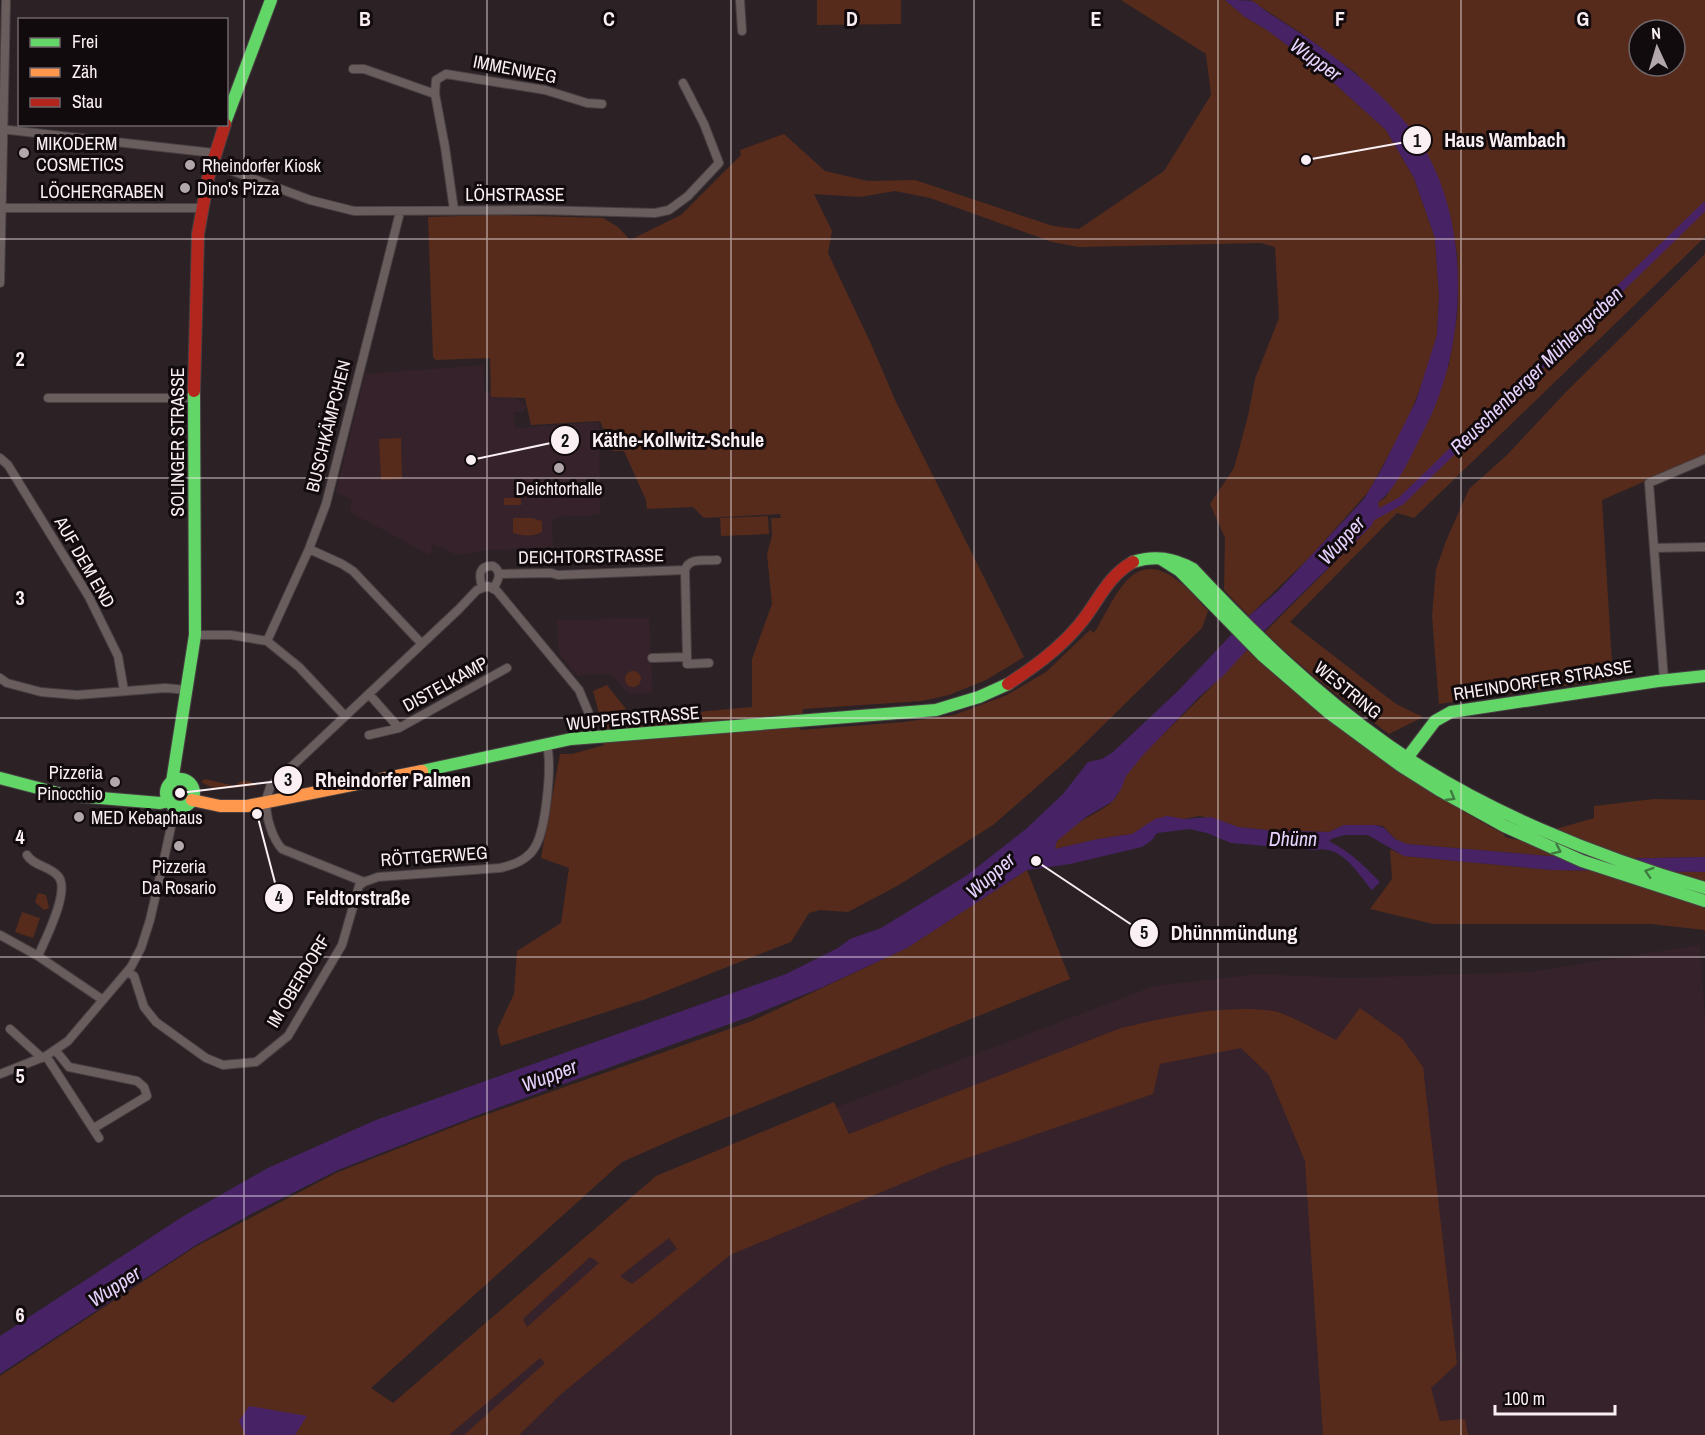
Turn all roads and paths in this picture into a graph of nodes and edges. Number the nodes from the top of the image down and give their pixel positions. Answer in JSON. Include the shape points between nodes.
{"nodes":[{"id":1,"x":6,"y":0,"type":"edge"},
{"id":2,"x":271,"y":0,"type":"edge"},
{"id":3,"x":740,"y":0,"type":"edge"},
{"id":4,"x":3,"y":12,"type":"edge"},
{"id":5,"x":742,"y":31,"type":"dead end"},
{"id":6,"x":353,"y":69,"type":"dead end"},
{"id":7,"x":683,"y":83,"type":"dead end"},
{"id":8,"x":435,"y":94,"type":"junction"},
{"id":9,"x":602,"y":104,"type":"dead end"},
{"id":10,"x":228,"y":115,"type":"edge"},
{"id":11,"x":224,"y":126,"type":"edge"},
{"id":12,"x":2,"y":129,"type":"edge"},
{"id":13,"x":212,"y":158,"type":"junction"},
{"id":14,"x":2,"y":208,"type":"edge"},
{"id":15,"x":200,"y":208,"type":"junction"},
{"id":16,"x":454,"y":210,"type":"junction"},
{"id":17,"x":400,"y":212,"type":"junction"},
{"id":18,"x":0,"y":283,"type":"edge"},
{"id":19,"x":48,"y":398,"type":"dead end"},
{"id":20,"x":194,"y":398,"type":"junction"},
{"id":21,"x":0,"y":458,"type":"edge"},
{"id":22,"x":1705,"y":459,"type":"edge"},
{"id":23,"x":1705,"y":547,"type":"edge"},
{"id":24,"x":1654,"y":548,"type":"junction"},
{"id":25,"x":309,"y":549,"type":"junction"},
{"id":26,"x":717,"y":560,"type":"dead end"},
{"id":27,"x":685,"y":570,"type":"junction"},
{"id":28,"x":499,"y":574,"type":"junction"},
{"id":29,"x":488,"y":588,"type":"junction"},
{"id":30,"x":195,"y":635,"type":"junction"},
{"id":31,"x":267,"y":641,"type":"junction"},
{"id":32,"x":422,"y":644,"type":"junction"},
{"id":33,"x":687,"y":657,"type":"junction"},
{"id":34,"x":652,"y":658,"type":"dead end"},
{"id":35,"x":709,"y":663,"type":"dead end"},
{"id":36,"x":507,"y":669,"type":"dead end"},
{"id":37,"x":1705,"y":676,"type":"edge"},
{"id":38,"x":0,"y":678,"type":"edge"},
{"id":39,"x":1664,"y":680,"type":"junction"},
{"id":40,"x":188,"y":690,"type":"junction"},
{"id":41,"x":124,"y":691,"type":"junction"},
{"id":42,"x":369,"y":694,"type":"junction"},
{"id":43,"x":345,"y":716,"type":"junction"},
{"id":44,"x":399,"y":728,"type":"junction"},
{"id":45,"x":369,"y":735,"type":"dead end"},
{"id":46,"x":591,"y":737,"type":"junction"},
{"id":47,"x":547,"y":745,"type":"junction"},
{"id":48,"x":1404,"y":762,"type":"junction"},
{"id":49,"x":0,"y":778,"type":"edge"},
{"id":50,"x":179,"y":794,"type":"junction"},
{"id":51,"x":266,"y":801,"type":"junction"},
{"id":52,"x":27,"y":855,"type":"dead end"},
{"id":53,"x":364,"y":882,"type":"junction"},
{"id":54,"x":1705,"y":888,"type":"edge"},
{"id":55,"x":1705,"y":902,"type":"edge"},
{"id":56,"x":0,"y":935,"type":"edge"},
{"id":57,"x":38,"y":956,"type":"junction"},
{"id":58,"x":128,"y":972,"type":"junction"},
{"id":59,"x":103,"y":1000,"type":"junction"},
{"id":60,"x":10,"y":1029,"type":"dead end"},
{"id":61,"x":56,"y":1051,"type":"junction"},
{"id":62,"x":44,"y":1057,"type":"junction"},
{"id":63,"x":0,"y":1074,"type":"edge"},
{"id":64,"x":94,"y":1128,"type":"junction"},
{"id":65,"x":99,"y":1138,"type":"dead end"}],
"edges":[{"from":1,"to":4,"type":"street"},
{"from":2,"to":10,"type":"main road"},
{"from":3,"to":5,"type":"street"},
{"from":4,"to":12,"type":"street"},
{"from":6,"to":8,"type":"street","via":[[364,69]]},
{"from":7,"to":16,"type":"street","name":"LÖHSTRASSE","via":[[719,163],[669,210]]},
{"from":8,"to":9,"type":"street","name":"IMMENWEG","via":[[436,80],[446,74]]},
{"from":8,"to":16,"type":"street"},
{"from":11,"to":13,"type":"main road","name":"SOLINGER STRASSE"},
{"from":12,"to":13,"type":"street","name":"LÖHSTRASSE"},
{"from":12,"to":14,"type":"street"},
{"from":13,"to":15,"type":"main road","name":"SOLINGER STRASSE"},
{"from":13,"to":17,"type":"street","name":"LÖHSTRASSE","via":[[310,200],[354,211]]},
{"from":14,"to":15,"type":"street","name":"LÖCHERGRABEN"},
{"from":14,"to":18,"type":"street"},
{"from":15,"to":20,"type":"main road","name":"SOLINGER STRASSE"},
{"from":16,"to":17,"type":"street","name":"LÖHSTRASSE"},
{"from":17,"to":25,"type":"street","name":"BUSCHKÄMPCHEN","via":[[326,504]]},
{"from":19,"to":20,"type":"street"},
{"from":20,"to":30,"type":"main road","name":"SOLINGER STRASSE"},
{"from":21,"to":41,"type":"street","name":"AUF DEM END","via":[[89,597],[118,656]]},
{"from":22,"to":24,"type":"street","via":[[1650,483]]},
{"from":23,"to":24,"type":"street"},
{"from":24,"to":39,"type":"street"},
{"from":25,"to":31,"type":"street","name":"BUSCHKÄMPCHEN"},
{"from":25,"to":32,"type":"street","via":[[353,571]]},
{"from":26,"to":27,"type":"street","name":"DEICHTORSTRASSE","via":[[691,561]]},
{"from":27,"to":28,"type":"street","name":"DEICHTORSTRASSE"},
{"from":27,"to":33,"type":"street","name":"DEICHTORSTRASSE"},
{"from":28,"to":29,"type":"street"},
{"from":28,"to":29,"type":"street","name":"DEICHTORSTRASSE","via":[[495,567],[484,567],[479,574]]},
{"from":29,"to":32,"type":"street","via":[[477,590]]},
{"from":29,"to":46,"type":"street","via":[[532,632],[579,690],[590,716]]},
{"from":30,"to":31,"type":"street"},
{"from":30,"to":40,"type":"main road","name":"SOLINGER STRASSE"},
{"from":31,"to":43,"type":"street","via":[[299,667]]},
{"from":32,"to":42,"type":"street"},
{"from":33,"to":34,"type":"street"},
{"from":33,"to":35,"type":"street","via":[[687,664]]},
{"from":36,"to":44,"type":"street","name":"DISTELKAMP"},
{"from":37,"to":39,"type":"main road","name":"RHEINDORFER STRASSE"},
{"from":38,"to":41,"type":"street","via":[[41,693]]},
{"from":39,"to":48,"type":"main road","name":"RHEINDORFER STRASSE","via":[[1451,712],[1435,721]]},
{"from":40,"to":41,"type":"street"},
{"from":40,"to":50,"type":"main road","name":"SOLINGER STRASSE","via":[[176,761]]},
{"from":42,"to":43,"type":"street"},
{"from":42,"to":44,"type":"street","name":"DISTELKAMP"},
{"from":43,"to":51,"type":"street","via":[[270,787]]},
{"from":44,"to":45,"type":"street","name":"DISTELKAMP"},
{"from":46,"to":47,"type":"main road","name":"WUPPERSTRASSE"},
{"from":46,"to":48,"type":"main road","name":"WUPPERSTRASSE","via":[[936,710],[979,697],[1020,677],[1045,659],[1079,625],[1121,568],[1138,560],[1160,558],[1203,587],[1329,713]]},
{"from":47,"to":51,"type":"main road","name":"WUPPERSTRASSE"},
{"from":47,"to":53,"type":"street","name":"RÖTTGERWEG","via":[[550,757],[543,823],[529,855],[512,866],[500,868],[378,877]]},
{"from":54,"to":48,"type":"main road","one_way":true,"via":[[1622,863],[1535,827]]},
{"from":48,"to":55,"type":"main road","one_way":true,"via":[[1455,799],[1504,826],[1582,861]]},
{"from":49,"to":50,"type":"main road","name":"WUPPERSTRASSE","via":[[65,795],[99,799],[160,803]]},
{"from":50,"to":51,"type":"main road","name":"WUPPERSTRASSE","via":[[223,808],[252,807]]},
{"from":50,"to":58,"type":"street","via":[[171,814],[150,920]]},
{"from":51,"to":53,"type":"street","name":"RÖTTGERWEG","via":[[272,832],[282,849]]},
{"from":52,"to":57,"type":"street","via":[[57,874],[62,889]]},
{"from":53,"to":58,"type":"street","name":"IM OBERDORF","via":[[359,886],[342,945],[288,1036],[256,1062],[223,1065],[206,1058],[156,1022],[144,1007],[134,976]]},
{"from":56,"to":57,"type":"street"},
{"from":57,"to":59,"type":"street"},
{"from":58,"to":59,"type":"street"},
{"from":59,"to":61,"type":"street"},
{"from":60,"to":62,"type":"street"},
{"from":61,"to":62,"type":"street"},
{"from":61,"to":64,"type":"street","via":[[69,1067],[138,1081],[144,1087],[147,1096]]},
{"from":62,"to":63,"type":"street"},
{"from":62,"to":64,"type":"street"},
{"from":64,"to":65,"type":"street"}]}
